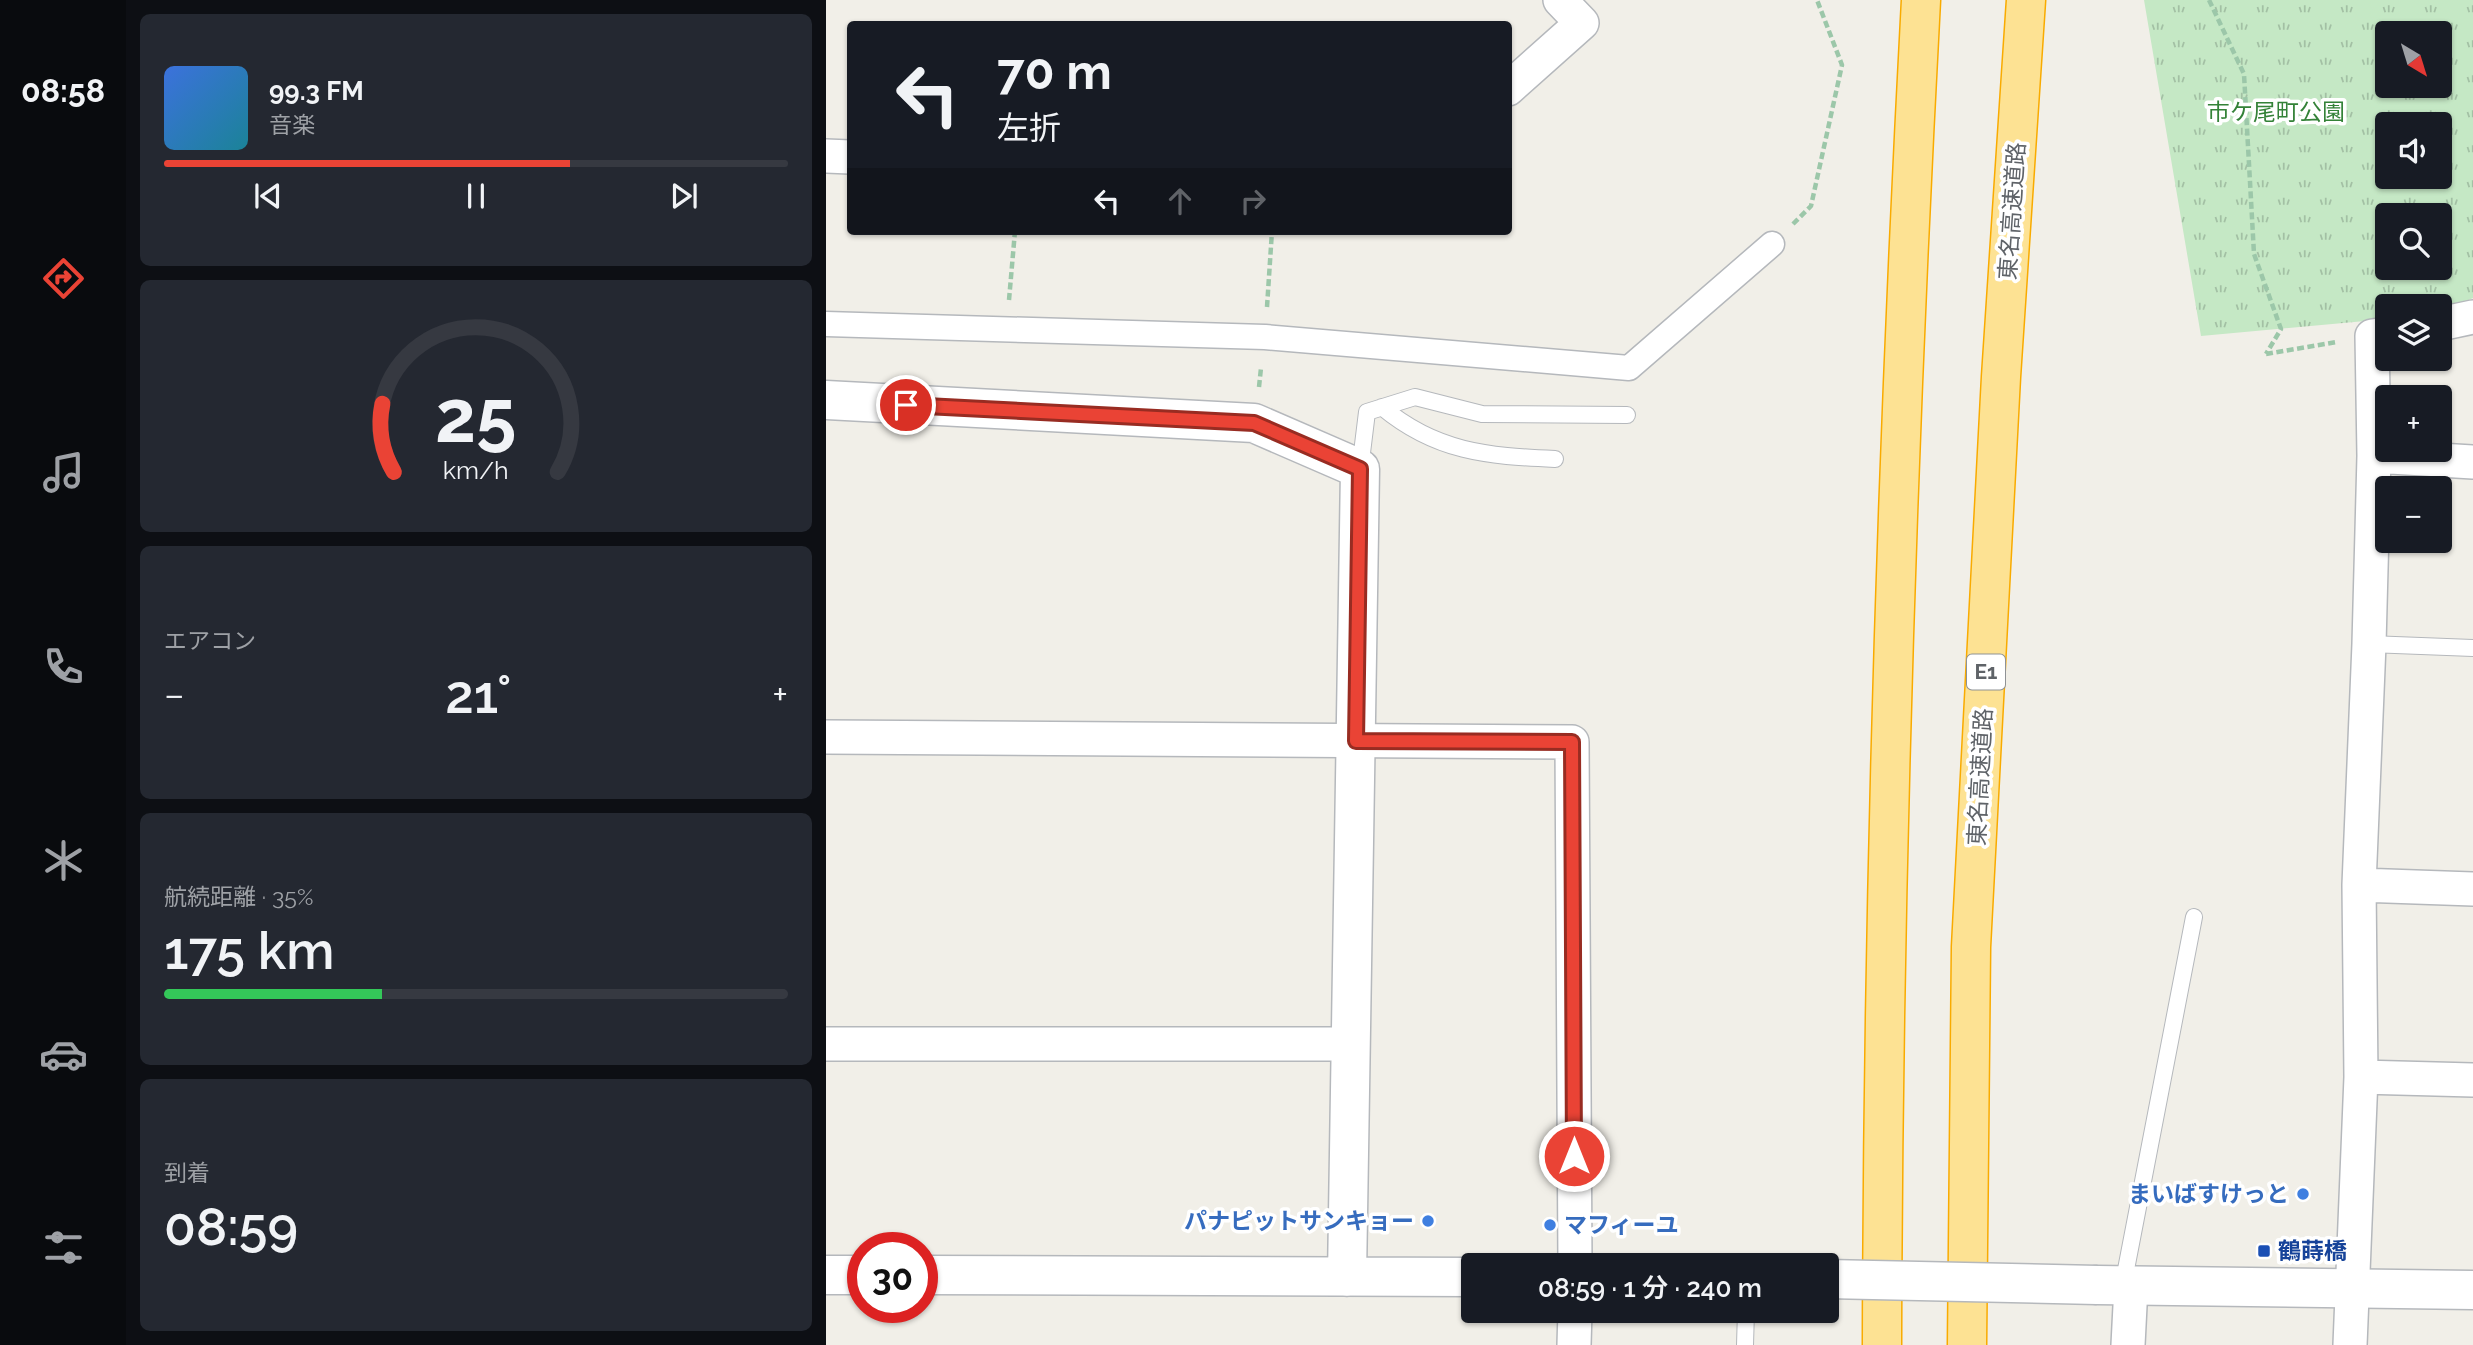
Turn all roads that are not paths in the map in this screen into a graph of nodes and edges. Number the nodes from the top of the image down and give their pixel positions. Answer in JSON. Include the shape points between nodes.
{"nodes":[{"id":1,"x":1560,"y":0,"type":"edge"},
{"id":2,"x":1921,"y":0,"type":"edge"},
{"id":3,"x":2026,"y":0,"type":"edge"},
{"id":4,"x":1512,"y":85,"type":"edge"},
{"id":5,"x":826,"y":156,"type":"edge"},
{"id":6,"x":847,"y":157,"type":"edge"},
{"id":7,"x":1772,"y":244,"type":"road end"},
{"id":8,"x":2473,"y":317,"type":"edge"},
{"id":9,"x":2452,"y":321,"type":"edge"},
{"id":10,"x":826,"y":324,"type":"edge"},
{"id":11,"x":2378,"y":371,"type":"edge"},
{"id":12,"x":826,"y":400,"type":"edge"},
{"id":13,"x":1382,"y":407,"type":"junction"},
{"id":14,"x":1627,"y":415,"type":"dead end"},
{"id":15,"x":2374,"y":456,"type":"junction"},
{"id":16,"x":1555,"y":460,"type":"dead end"},
{"id":17,"x":2473,"y":462,"type":"edge"},
{"id":18,"x":1360,"y":469,"type":"junction"},
{"id":19,"x":2369,"y":644,"type":"junction"},
{"id":20,"x":2473,"y":648,"type":"edge"},
{"id":21,"x":826,"y":737,"type":"edge"},
{"id":22,"x":1356,"y":741,"type":"junction"},
{"id":23,"x":2359,"y":885,"type":"junction"},
{"id":24,"x":2473,"y":889,"type":"edge"},
{"id":25,"x":2194,"y":917,"type":"dead end"},
{"id":26,"x":826,"y":1044,"type":"edge"},
{"id":27,"x":1351,"y":1044,"type":"junction"},
{"id":28,"x":2361,"y":1077,"type":"junction"},
{"id":29,"x":2473,"y":1080,"type":"edge"},
{"id":30,"x":1575,"y":1253,"type":"edge"},
{"id":31,"x":826,"y":1275,"type":"edge"},
{"id":32,"x":847,"y":1275,"type":"edge"},
{"id":33,"x":938,"y":1275,"type":"edge"},
{"id":34,"x":1348,"y":1277,"type":"junction"},
{"id":35,"x":1461,"y":1277,"type":"edge"},
{"id":36,"x":1839,"y":1279,"type":"edge"},
{"id":37,"x":2117,"y":1285,"type":"junction"},
{"id":38,"x":2351,"y":1287,"type":"junction"},
{"id":39,"x":2473,"y":1290,"type":"edge"},
{"id":40,"x":1574,"y":1323,"type":"edge"},
{"id":41,"x":1746,"y":1323,"type":"edge"},
{"id":42,"x":1574,"y":1345,"type":"edge"},
{"id":43,"x":1745,"y":1345,"type":"edge"},
{"id":44,"x":1882,"y":1345,"type":"edge"},
{"id":45,"x":1967,"y":1345,"type":"edge"},
{"id":46,"x":2128,"y":1345,"type":"edge"},
{"id":47,"x":2350,"y":1345,"type":"edge"}],
"edges":[{"from":1,"to":4,"type":"street","via":[[1583,23]]},
{"from":2,"to":44,"type":"highway","via":[[1902,355],[1887,796]]},
{"from":3,"to":45,"type":"highway","name":"東名高速道路","number":"E1","via":[[1971,947]]},
{"from":5,"to":6,"type":"street"},
{"from":7,"to":10,"type":"street","via":[[1629,368],[1265,337]]},
{"from":8,"to":9,"type":"street"},
{"from":11,"to":15,"type":"street"},
{"from":12,"to":18,"type":"street","via":[[1254,423]]},
{"from":13,"to":14,"type":"lane","via":[[1415,397],[1482,414]]},
{"from":13,"to":16,"type":"lane","via":[[1404,425],[1445,446],[1496,457]]},
{"from":13,"to":18,"type":"lane","via":[[1367,412]]},
{"from":15,"to":17,"type":"street"},
{"from":15,"to":19,"type":"street"},
{"from":18,"to":22,"type":"street"},
{"from":19,"to":20,"type":"lane"},
{"from":19,"to":23,"type":"street"},
{"from":21,"to":22,"type":"street"},
{"from":22,"to":27,"type":"street"},
{"from":22,"to":30,"type":"street","via":[[1572,742]]},
{"from":23,"to":24,"type":"street"},
{"from":23,"to":28,"type":"street"},
{"from":25,"to":37,"type":"lane"},
{"from":26,"to":27,"type":"street"},
{"from":27,"to":34,"type":"street"},
{"from":28,"to":29,"type":"street"},
{"from":28,"to":38,"type":"street"},
{"from":31,"to":32,"type":"street"},
{"from":33,"to":34,"type":"street"},
{"from":34,"to":35,"type":"street"},
{"from":36,"to":37,"type":"street","bridge":true},
{"from":37,"to":38,"type":"street"},
{"from":37,"to":46,"type":"street"},
{"from":38,"to":39,"type":"street"},
{"from":38,"to":47,"type":"street"},
{"from":40,"to":42,"type":"street"},
{"from":41,"to":43,"type":"lane"}]}
